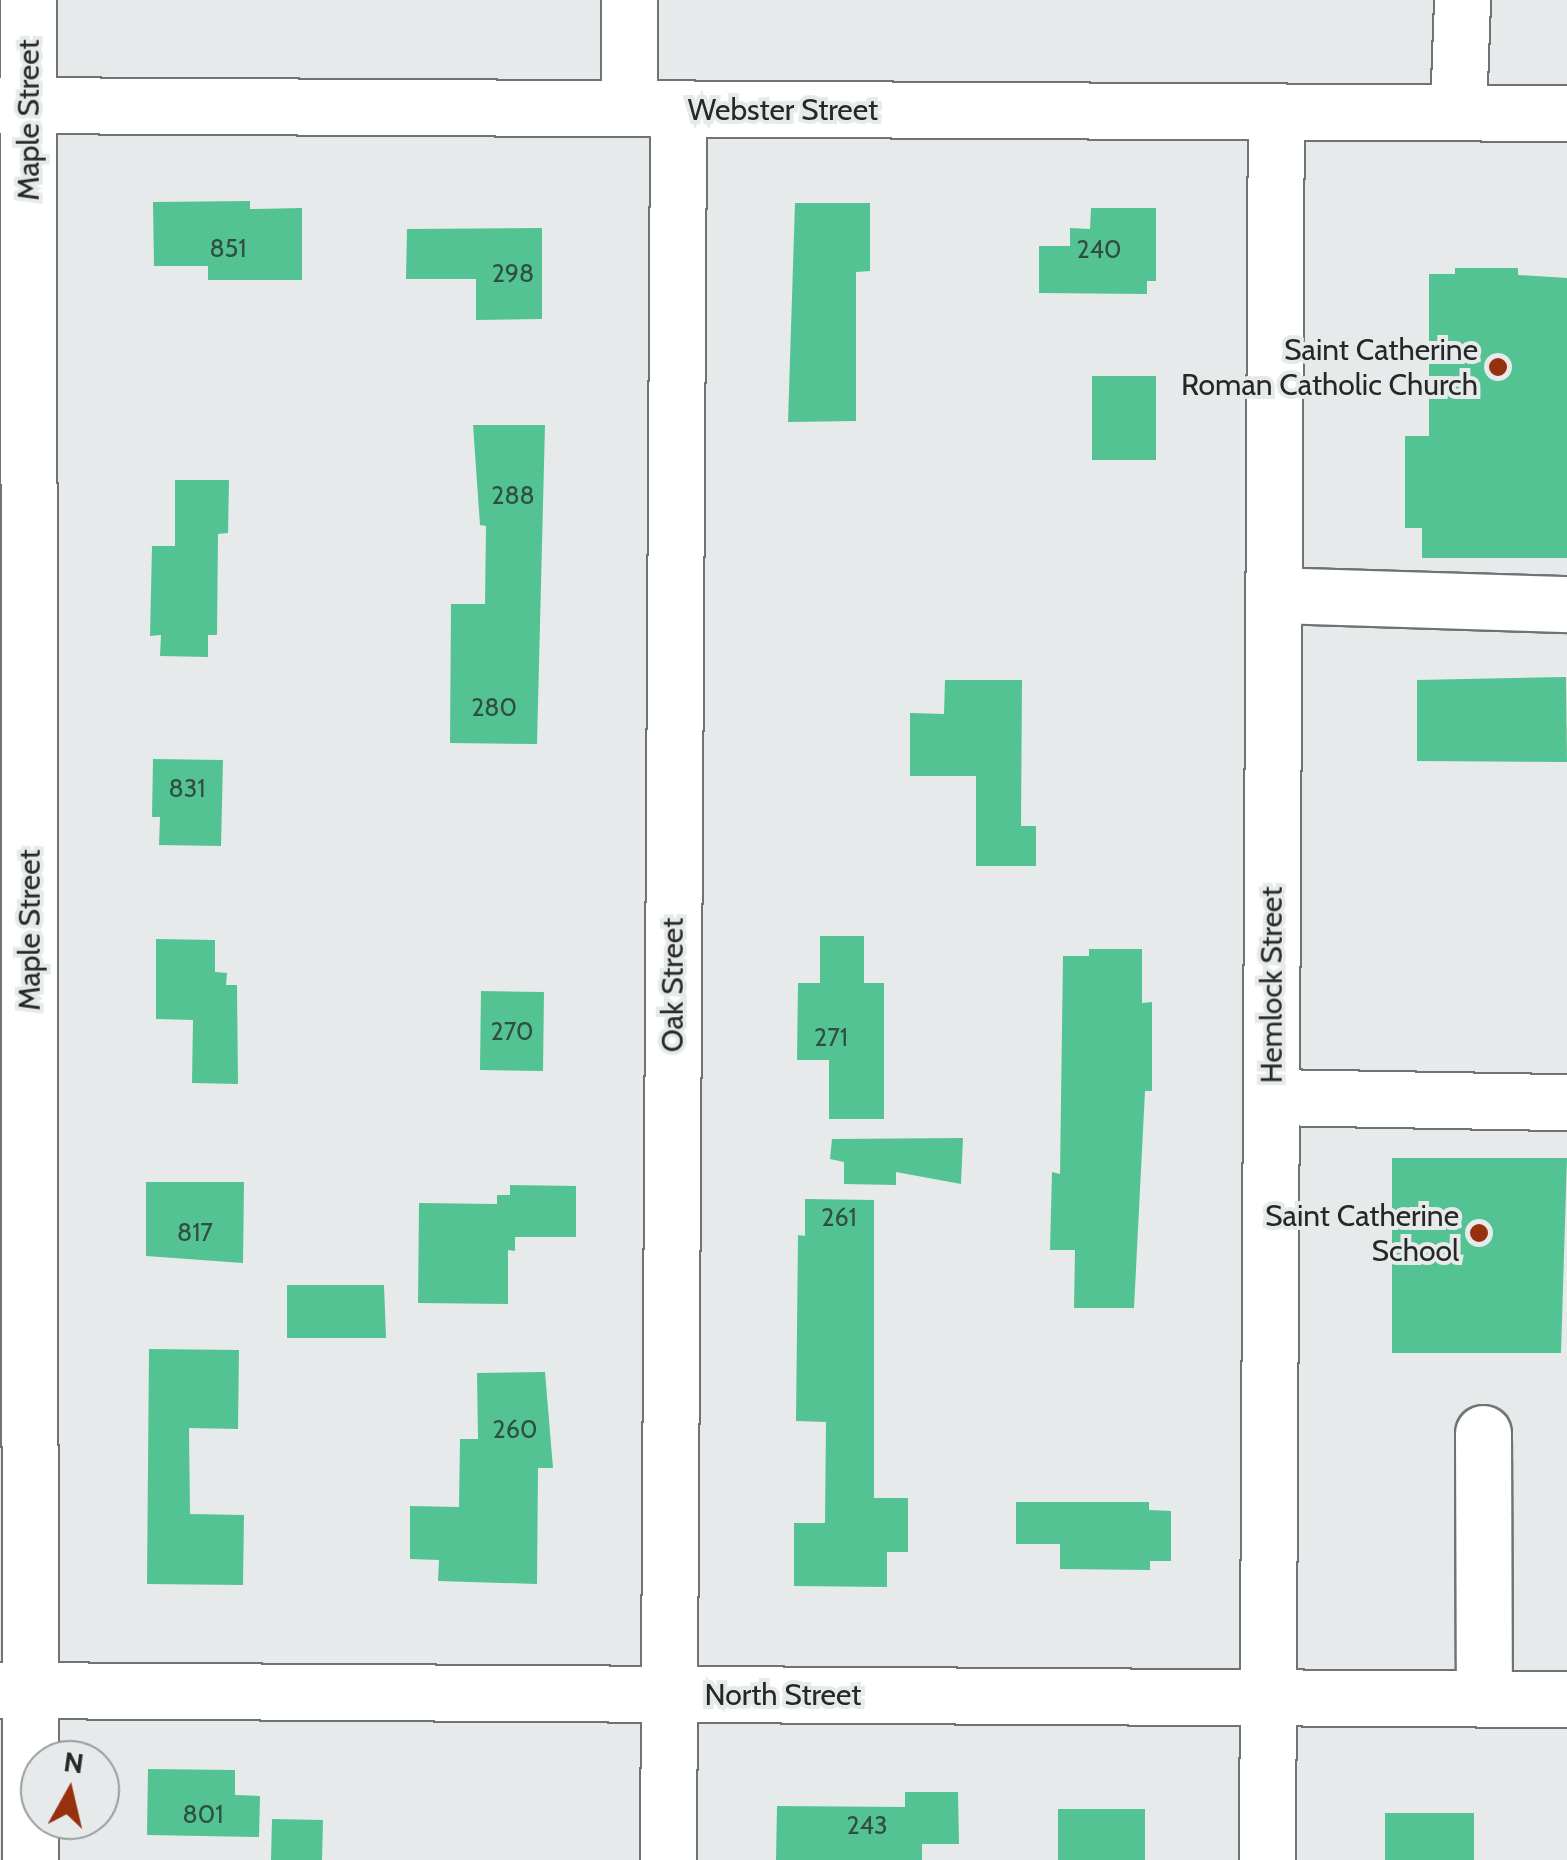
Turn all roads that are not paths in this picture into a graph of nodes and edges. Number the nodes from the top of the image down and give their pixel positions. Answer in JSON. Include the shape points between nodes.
{"nodes":[{"id":1,"x":28,"y":0,"type":"edge"},
{"id":2,"x":629,"y":0,"type":"edge"},
{"id":3,"x":1462,"y":0,"type":"edge"},
{"id":4,"x":15,"y":104,"type":"edge"},
{"id":5,"x":653,"y":109,"type":"junction"},
{"id":6,"x":1276,"y":110,"type":"junction"},
{"id":7,"x":1458,"y":110,"type":"junction"},
{"id":8,"x":1567,"y":112,"type":"edge"},
{"id":9,"x":1274,"y":594,"type":"junction"},
{"id":10,"x":1567,"y":604,"type":"edge"},
{"id":11,"x":1271,"y":1097,"type":"junction"},
{"id":12,"x":1567,"y":1102,"type":"edge"},
{"id":13,"x":1483,"y":1434,"type":"dead end"},
{"id":14,"x":16,"y":1690,"type":"edge"},
{"id":15,"x":669,"y":1695,"type":"junction"},
{"id":16,"x":1268,"y":1698,"type":"junction"},
{"id":17,"x":1484,"y":1699,"type":"junction"},
{"id":18,"x":1567,"y":1700,"type":"edge"},
{"id":19,"x":30,"y":1860,"type":"edge"},
{"id":20,"x":668,"y":1860,"type":"edge"},
{"id":21,"x":1267,"y":1860,"type":"edge"}],
"edges":[{"from":1,"to":4,"type":"street","name":"Maple Street"},
{"from":2,"to":5,"type":"street","name":"Oak Street"},
{"from":3,"to":7,"type":"street"},
{"from":4,"to":5,"type":"street","name":"Webster Street"},
{"from":4,"to":14,"type":"street","name":"Maple Street"},
{"from":5,"to":6,"type":"street","name":"Webster Street"},
{"from":5,"to":15,"type":"street","name":"Oak Street"},
{"from":6,"to":7,"type":"street","name":"Webster Street"},
{"from":6,"to":9,"type":"street","name":"Hemlock Street"},
{"from":7,"to":8,"type":"street","name":"Webster Street"},
{"from":9,"to":10,"type":"street"},
{"from":9,"to":11,"type":"street","name":"Hemlock Street"},
{"from":11,"to":12,"type":"street"},
{"from":11,"to":16,"type":"street","name":"Hemlock Street"},
{"from":13,"to":17,"type":"street"},
{"from":14,"to":15,"type":"street","name":"North Street"},
{"from":14,"to":19,"type":"street","name":"Maple Street"},
{"from":15,"to":16,"type":"street","name":"North Street"},
{"from":15,"to":20,"type":"street","name":"Oak Street"},
{"from":16,"to":17,"type":"street","name":"North Street"},
{"from":16,"to":21,"type":"street","name":"Hemlock Street"},
{"from":17,"to":18,"type":"street","name":"North Street"}]}
